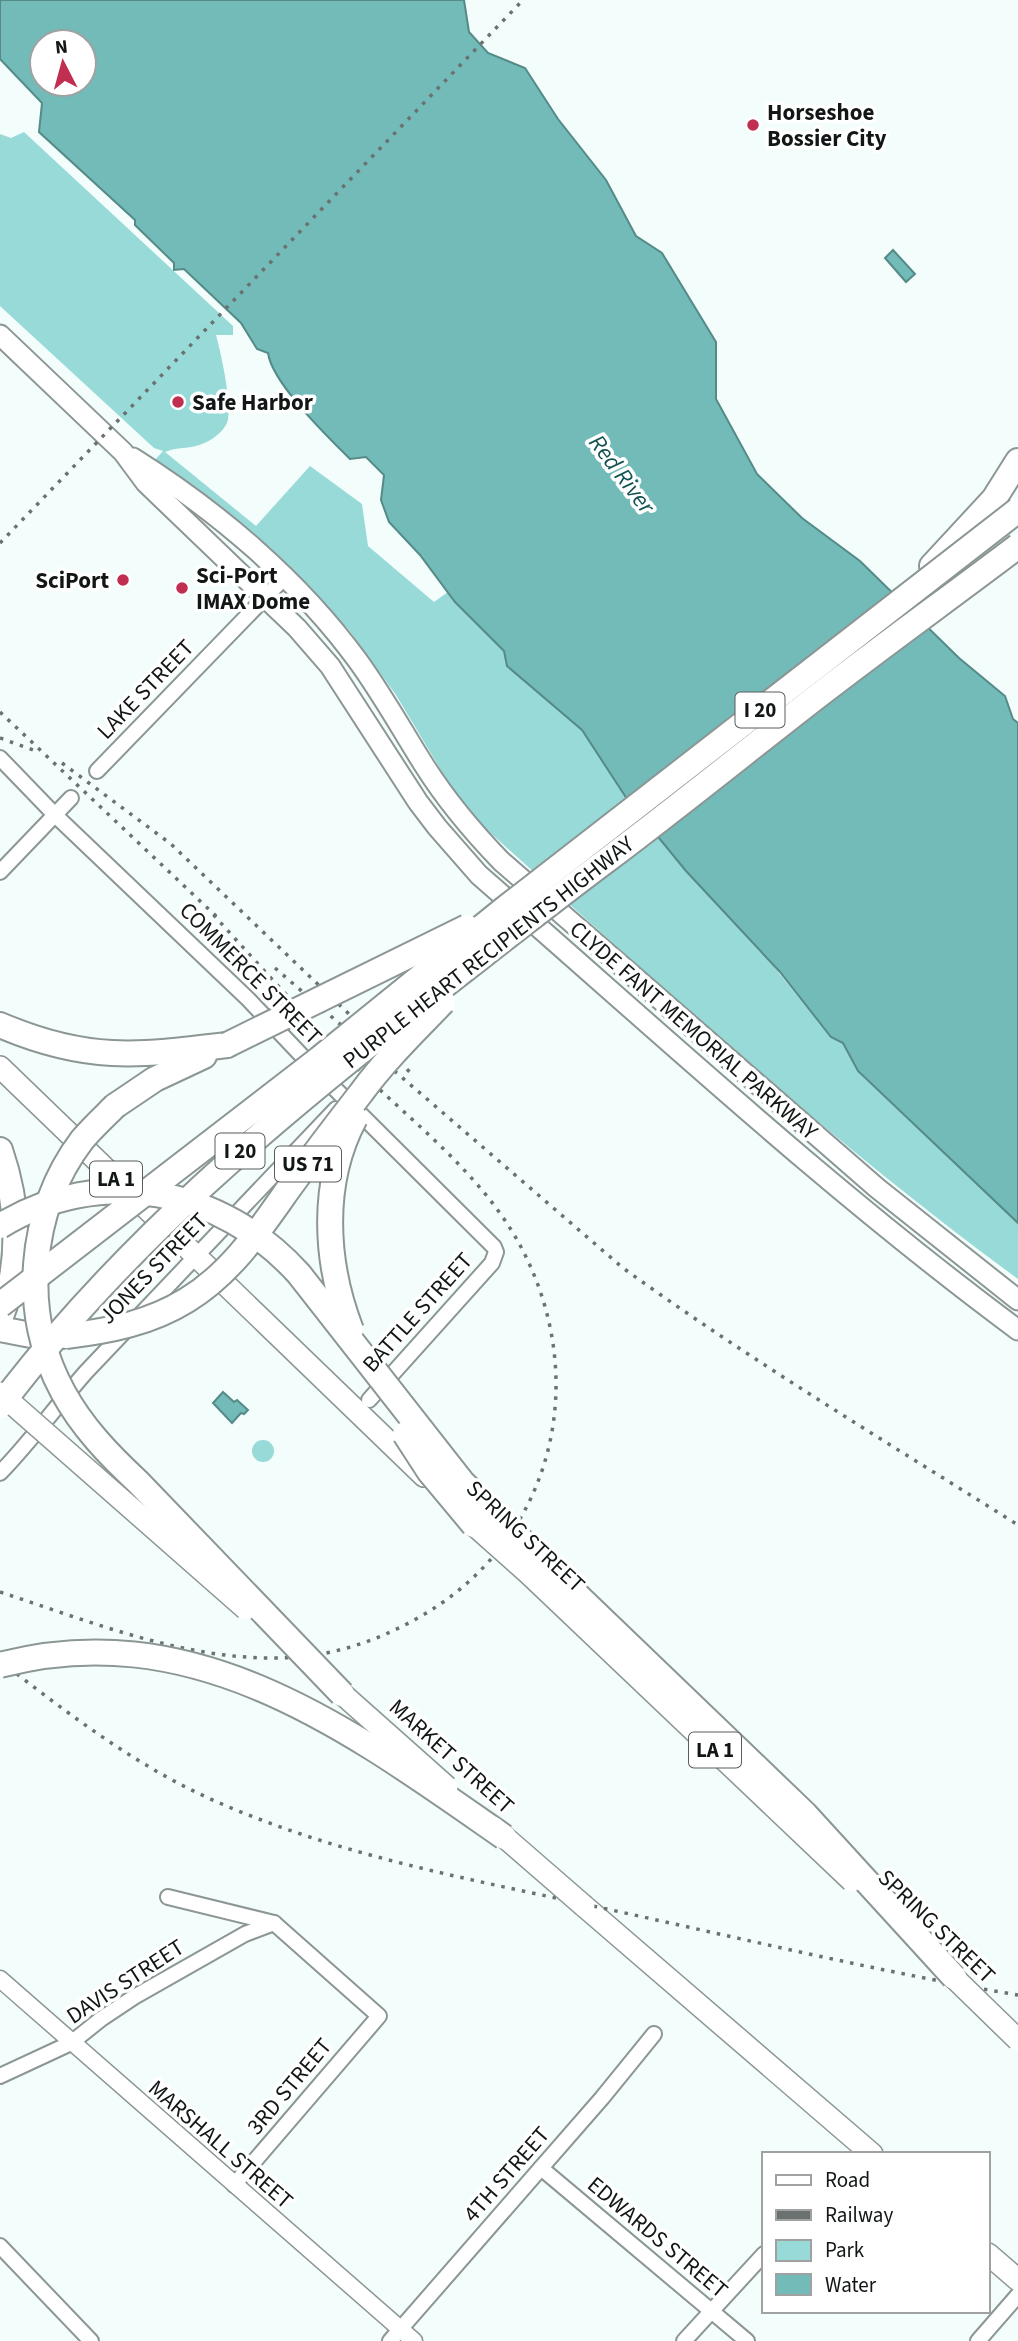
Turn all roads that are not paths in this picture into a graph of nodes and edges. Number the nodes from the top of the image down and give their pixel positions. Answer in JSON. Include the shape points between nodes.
{"nodes":[{"id":1,"x":0,"y":335,"type":"edge"},
{"id":2,"x":123,"y":452,"type":"junction"},
{"id":3,"x":1018,"y":461,"type":"edge"},
{"id":4,"x":1018,"y":510,"type":"edge"},
{"id":5,"x":1018,"y":546,"type":"edge"},
{"id":6,"x":284,"y":578,"type":"junction"},
{"id":7,"x":266,"y":596,"type":"junction"},
{"id":8,"x":889,"y":609,"type":"junction"},
{"id":9,"x":0,"y":758,"type":"edge"},
{"id":10,"x":97,"y":771,"type":"dead end"},
{"id":11,"x":71,"y":798,"type":"dead end"},
{"id":12,"x":55,"y":815,"type":"junction"},
{"id":13,"x":0,"y":873,"type":"edge"},
{"id":14,"x":507,"y":921,"type":"junction"},
{"id":15,"x":0,"y":1025,"type":"edge"},
{"id":16,"x":405,"y":1043,"type":"junction"},
{"id":17,"x":227,"y":1045,"type":"junction"},
{"id":18,"x":0,"y":1067,"type":"edge"},
{"id":19,"x":345,"y":1099,"type":"junction"},
{"id":20,"x":0,"y":1150,"type":"edge"},
{"id":21,"x":0,"y":1226,"type":"edge"},
{"id":22,"x":496,"y":1252,"type":"joint"},
{"id":23,"x":197,"y":1255,"type":"junction"},
{"id":24,"x":1018,"y":1300,"type":"edge"},
{"id":25,"x":0,"y":1305,"type":"edge"},
{"id":26,"x":0,"y":1319,"type":"edge"},
{"id":27,"x":0,"y":1329,"type":"edge"},
{"id":28,"x":1018,"y":1330,"type":"edge"},
{"id":29,"x":0,"y":1393,"type":"edge"},
{"id":30,"x":369,"y":1400,"type":"dead end"},
{"id":31,"x":0,"y":1406,"type":"edge"},
{"id":32,"x":0,"y":1473,"type":"edge"},
{"id":33,"x":474,"y":1525,"type":"junction"},
{"id":34,"x":0,"y":1665,"type":"edge"},
{"id":35,"x":342,"y":1694,"type":"junction"},
{"id":36,"x":504,"y":1837,"type":"junction"},
{"id":37,"x":168,"y":1897,"type":"dead end"},
{"id":38,"x":274,"y":1923,"type":"junction"},
{"id":39,"x":954,"y":1977,"type":"junction"},
{"id":40,"x":0,"y":1979,"type":"edge"},
{"id":41,"x":654,"y":2034,"type":"dead end"},
{"id":42,"x":1018,"y":2040,"type":"edge"},
{"id":43,"x":71,"y":2043,"type":"junction"},
{"id":44,"x":0,"y":2076,"type":"edge"},
{"id":45,"x":863,"y":2151,"type":"edge"},
{"id":46,"x":541,"y":2168,"type":"junction"},
{"id":47,"x":234,"y":2185,"type":"junction"},
{"id":48,"x":0,"y":2246,"type":"edge"},
{"id":49,"x":762,"y":2256,"type":"edge"},
{"id":50,"x":994,"y":2258,"type":"edge"},
{"id":51,"x":1018,"y":2280,"type":"edge"},
{"id":52,"x":1018,"y":2295,"type":"edge"},
{"id":53,"x":710,"y":2311,"type":"junction"},
{"id":54,"x":396,"y":2335,"type":"edge"},
{"id":55,"x":91,"y":2341,"type":"edge"},
{"id":56,"x":414,"y":2341,"type":"edge"},
{"id":57,"x":684,"y":2341,"type":"edge"},
{"id":58,"x":747,"y":2341,"type":"edge"},
{"id":59,"x":978,"y":2341,"type":"edge"}],
"edges":[{"from":1,"to":2,"type":"main road","name":"CLYDE FANT MEMORIAL PARKWAY"},
{"from":2,"to":6,"type":"main road","name":"CLYDE FANT MEMORIAL PARKWAY","via":[[195,501]]},
{"from":2,"to":7,"type":"main road","name":"CLYDE FANT MEMORIAL PARKWAY","via":[[146,483]]},
{"from":3,"to":8,"type":"highway","bridge":true,"via":[[994,499],[954,545]]},
{"from":4,"to":8,"type":"highway","name":"PURPLE HEART RECIPIENTS HIGHWAY","number":"I 20","bridge":true},
{"from":5,"to":14,"type":"highway","name":"PURPLE HEART RECIPIENTS HIGHWAY","number":"I 20","bridge":true,"via":[[657,822]]},
{"from":6,"to":7,"type":"street","name":"LAKE STREET"},
{"from":6,"to":24,"type":"main road","name":"CLYDE FANT MEMORIAL PARKWAY","via":[[357,660],[450,803],[501,861],[877,1188]]},
{"from":7,"to":10,"type":"street","name":"LAKE STREET"},
{"from":7,"to":28,"type":"main road","name":"CLYDE FANT MEMORIAL PARKWAY","via":[[330,666],[418,802],[479,875],[808,1162]]},
{"from":8,"to":14,"type":"highway","name":"PURPLE HEART RECIPIENTS HIGHWAY","number":"I 20","bridge":true},
{"from":9,"to":12,"type":"street","name":"COMMERCE STREET"},
{"from":11,"to":12,"type":"street"},
{"from":12,"to":13,"type":"street"},
{"from":12,"to":19,"type":"street","name":"COMMERCE STREET","via":[[248,999]]},
{"from":14,"to":16,"type":"highway","number":"US 71","bridge":true},
{"from":14,"to":17,"type":"highway","bridge":true},
{"from":14,"to":25,"type":"highway","name":"PURPLE HEART RECIPIENTS HIGHWAY","number":"I 20","bridge":true},
{"from":14,"to":31,"type":"highway","name":"PURPLE HEART RECIPIENTS HIGHWAY","number":"I 20","bridge":true,"via":[[241,1150],[121,1267]]},
{"from":15,"to":17,"type":"highway","via":[[56,1046],[110,1054]]},
{"from":16,"to":27,"type":"highway","number":"US 71","bridge":true,"via":[[379,1070],[238,1256],[188,1300],[150,1318],[102,1332],[36,1336]]},
{"from":16,"to":33,"type":"highway","bridge":true,"via":[[346,1136],[330,1203],[333,1259],[345,1314],[378,1390],[429,1471]]},
{"from":17,"to":35,"type":"highway","bridge":true,"via":[[155,1079],[115,1106],[82,1140],[58,1180],[39,1236],[35,1271],[38,1321],[62,1391],[108,1455]]},
{"from":18,"to":23,"type":"main road","name":"SPRING STREET","number":"LA 1"},
{"from":19,"to":22,"type":"street","name":"COMMERCE STREET"},
{"from":19,"to":23,"type":"street","name":"JONES STREET"},
{"from":20,"to":26,"type":"highway","bridge":true,"via":[[14,1206],[15,1274]]},
{"from":21,"to":39,"type":"highway","bridge":true,"via":[[32,1209],[71,1197],[140,1191],[212,1210],[270,1244],[299,1274],[462,1482],[806,1814]]},
{"from":22,"to":30,"type":"street","name":"BATTLE STREET","via":[[492,1263]]},
{"from":23,"to":32,"type":"street","name":"JONES STREET","via":[[86,1371]]},
{"from":23,"to":33,"type":"main road","name":"SPRING STREET","number":"LA 1","bridge":true},
{"from":29,"to":35,"type":"main road","name":"MARKET STREET","bridge":true},
{"from":33,"to":39,"type":"main road","name":"SPRING STREET","number":"LA 1","bridge":true},
{"from":34,"to":36,"type":"highway","bridge":true,"via":[[54,1654],[100,1652],[158,1656],[204,1667],[329,1721]]},
{"from":35,"to":36,"type":"main road","name":"MARKET STREET","bridge":true},
{"from":36,"to":45,"type":"main road","name":"MARKET STREET","bridge":true},
{"from":37,"to":38,"type":"street"},
{"from":38,"to":43,"type":"street","name":"DAVIS STREET","via":[[245,1934],[134,1997]]},
{"from":38,"to":47,"type":"street","name":"3RD STREET","via":[[379,2016]]},
{"from":39,"to":42,"type":"main road","name":"SPRING STREET","number":"LA 1","bridge":true},
{"from":40,"to":43,"type":"street","name":"MARSHALL STREET"},
{"from":41,"to":46,"type":"street","name":"4TH STREET"},
{"from":43,"to":44,"type":"street","name":"DAVIS STREET"},
{"from":43,"to":47,"type":"street","name":"MARSHALL STREET"},
{"from":46,"to":53,"type":"street","name":"EDWARDS STREET"},
{"from":46,"to":54,"type":"street","name":"4TH STREET"},
{"from":47,"to":54,"type":"street","name":"MARSHALL STREET"},
{"from":48,"to":55,"type":"street"},
{"from":49,"to":53,"type":"street"},
{"from":50,"to":51,"type":"main road"},
{"from":52,"to":59,"type":"street"},
{"from":53,"to":57,"type":"street"},
{"from":53,"to":58,"type":"street","name":"EDWARDS STREET"},
{"from":54,"to":56,"type":"street","name":"MARSHALL STREET"}]}
